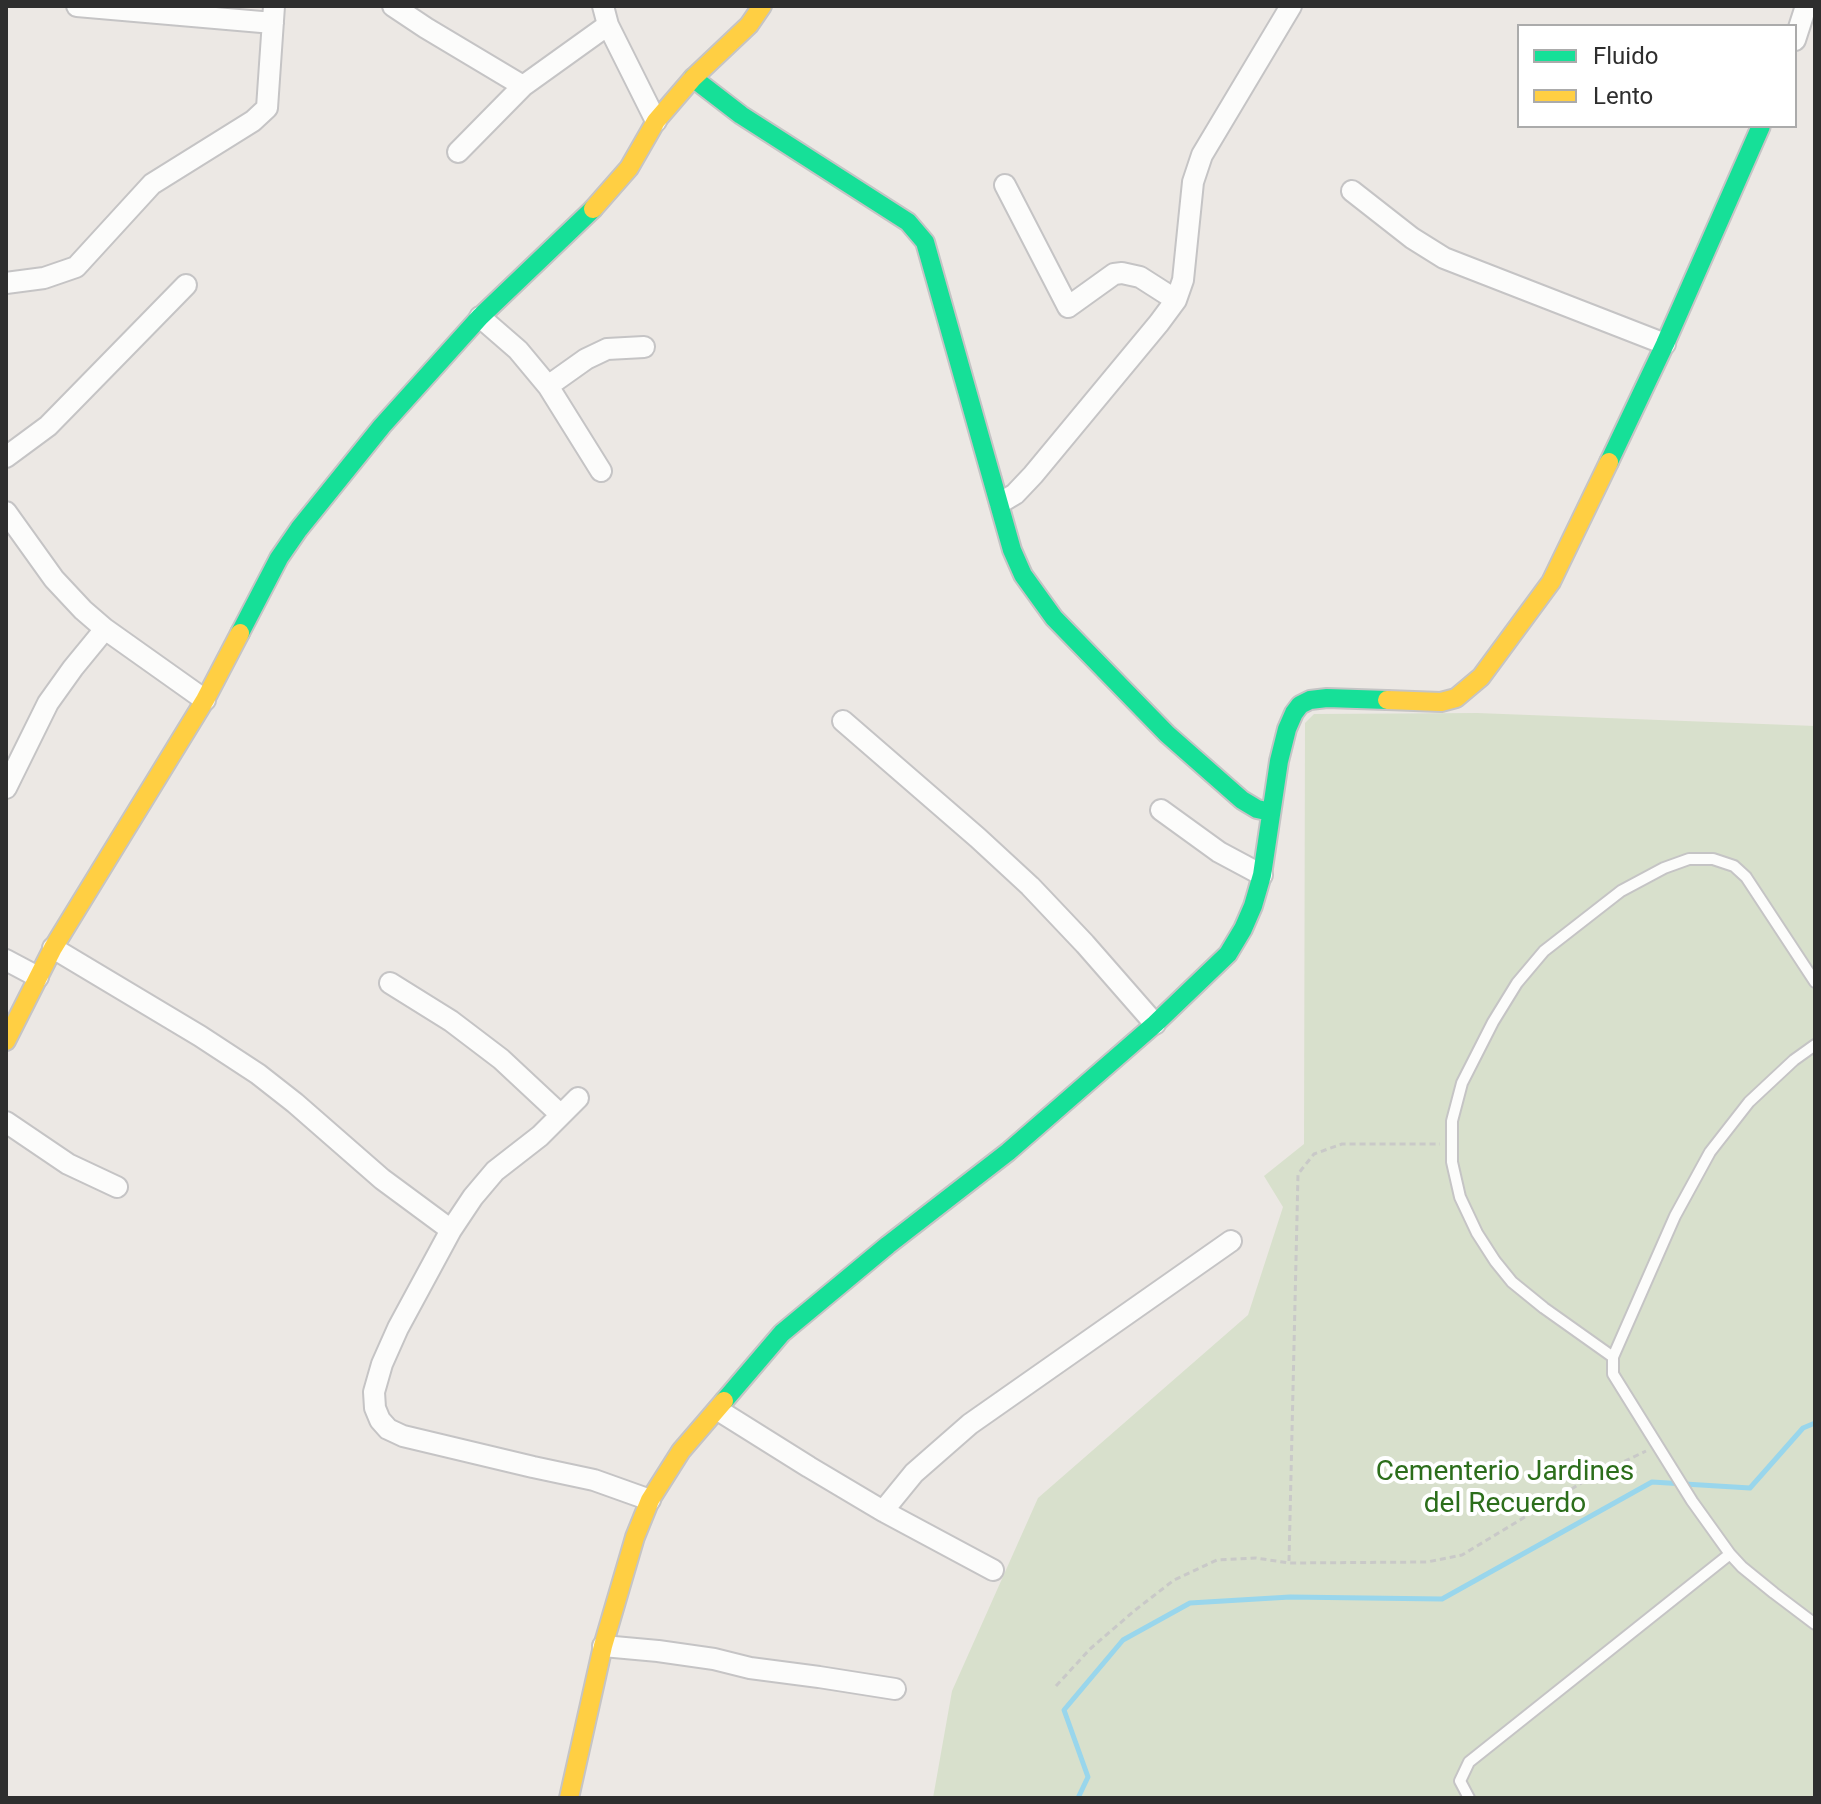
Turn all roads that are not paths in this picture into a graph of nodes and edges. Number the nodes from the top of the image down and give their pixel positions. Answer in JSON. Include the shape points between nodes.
{"nodes":[{"id":1,"x":77,"y":6,"type":"edge"},
{"id":2,"x":393,"y":6,"type":"edge"},
{"id":3,"x":762,"y":6,"type":"edge"},
{"id":4,"x":1291,"y":6,"type":"edge"},
{"id":5,"x":1804,"y":7,"type":"edge"},
{"id":6,"x":273,"y":15,"type":"edge"},
{"id":7,"x":605,"y":15,"type":"edge"},
{"id":8,"x":1797,"y":33,"type":"edge"},
{"id":9,"x":693,"y":78,"type":"junction"},
{"id":10,"x":523,"y":86,"type":"junction"},
{"id":11,"x":656,"y":121,"type":"junction"},
{"id":12,"x":1760,"y":128,"type":"edge"},
{"id":13,"x":458,"y":152,"type":"dead end"},
{"id":14,"x":1005,"y":185,"type":"dead end"},
{"id":15,"x":1352,"y":191,"type":"dead end"},
{"id":16,"x":6,"y":283,"type":"edge"},
{"id":17,"x":186,"y":285,"type":"dead end"},
{"id":18,"x":1176,"y":300,"type":"junction"},
{"id":19,"x":480,"y":317,"type":"junction"},
{"id":20,"x":1665,"y":344,"type":"junction"},
{"id":21,"x":644,"y":347,"type":"dead end"},
{"id":22,"x":548,"y":386,"type":"junction"},
{"id":23,"x":6,"y":457,"type":"edge"},
{"id":24,"x":601,"y":471,"type":"dead end"},
{"id":25,"x":1000,"y":503,"type":"junction"},
{"id":26,"x":9,"y":522,"type":"edge"},
{"id":27,"x":105,"y":629,"type":"junction"},
{"id":28,"x":205,"y":700,"type":"junction"},
{"id":29,"x":843,"y":721,"type":"dead end"},
{"id":30,"x":6,"y":788,"type":"edge"},
{"id":31,"x":1161,"y":810,"type":"dead end"},
{"id":32,"x":1271,"y":812,"type":"junction"},
{"id":33,"x":1262,"y":875,"type":"junction"},
{"id":34,"x":53,"y":948,"type":"junction"},
{"id":35,"x":6,"y":960,"type":"edge"},
{"id":36,"x":38,"y":977,"type":"junction"},
{"id":37,"x":1815,"y":982,"type":"edge"},
{"id":38,"x":390,"y":983,"type":"dead end"},
{"id":39,"x":1155,"y":1024,"type":"junction"},
{"id":40,"x":6,"y":1041,"type":"edge"},
{"id":41,"x":1815,"y":1045,"type":"edge"},
{"id":42,"x":578,"y":1098,"type":"dead end"},
{"id":43,"x":561,"y":1115,"type":"junction"},
{"id":44,"x":6,"y":1122,"type":"edge"},
{"id":45,"x":117,"y":1187,"type":"dead end"},
{"id":46,"x":451,"y":1230,"type":"junction"},
{"id":47,"x":1231,"y":1241,"type":"dead end"},
{"id":48,"x":1613,"y":1357,"type":"junction"},
{"id":49,"x":718,"y":1410,"type":"junction"},
{"id":50,"x":650,"y":1500,"type":"junction"},
{"id":51,"x":883,"y":1511,"type":"junction"},
{"id":52,"x":1730,"y":1554,"type":"junction"},
{"id":53,"x":993,"y":1570,"type":"dead end"},
{"id":54,"x":1815,"y":1624,"type":"edge"},
{"id":55,"x":603,"y":1646,"type":"junction"},
{"id":56,"x":895,"y":1689,"type":"dead end"},
{"id":57,"x":569,"y":1798,"type":"edge"},
{"id":58,"x":1469,"y":1798,"type":"edge"}],
"edges":[{"from":1,"to":6,"type":"street"},
{"from":2,"to":10,"type":"street"},
{"from":3,"to":9,"type":"street"},
{"from":4,"to":18,"type":"street","via":[[1202,155],[1193,182],[1183,280]]},
{"from":5,"to":8,"type":"street"},
{"from":6,"to":16,"type":"street","via":[[267,108],[152,184],[76,267]]},
{"from":7,"to":10,"type":"street"},
{"from":7,"to":11,"type":"street"},
{"from":9,"to":11,"type":"street"},
{"from":9,"to":25,"type":"street","via":[[741,115],[908,222],[925,242]]},
{"from":10,"to":13,"type":"street"},
{"from":11,"to":19,"type":"street","via":[[629,168],[592,211]]},
{"from":12,"to":20,"type":"street"},
{"from":14,"to":18,"type":"street","via":[[1068,307],[1122,273],[1140,277]]},
{"from":15,"to":20,"type":"street","via":[[1444,258]]},
{"from":17,"to":23,"type":"street","via":[[48,426]]},
{"from":18,"to":25,"type":"street","via":[[1033,475]]},
{"from":19,"to":22,"type":"street"},
{"from":19,"to":28,"type":"street","via":[[299,529]]},
{"from":20,"to":32,"type":"street","via":[[1551,582],[1481,677],[1456,698],[1441,702],[1327,698],[1300,705],[1287,729]]},
{"from":21,"to":22,"type":"street","via":[[607,349]]},
{"from":22,"to":24,"type":"street"},
{"from":25,"to":32,"type":"street","via":[[1023,575],[1054,618],[1202,766],[1242,800]]},
{"from":26,"to":27,"type":"street","via":[[54,579]]},
{"from":27,"to":28,"type":"street"},
{"from":27,"to":30,"type":"street","via":[[48,703]]},
{"from":28,"to":34,"type":"street"},
{"from":29,"to":39,"type":"street","via":[[1030,886]]},
{"from":31,"to":33,"type":"street"},
{"from":32,"to":33,"type":"street"},
{"from":33,"to":39,"type":"street","via":[[1228,954]]},
{"from":34,"to":36,"type":"street"},
{"from":34,"to":46,"type":"street","via":[[258,1074]]},
{"from":35,"to":36,"type":"street"},
{"from":36,"to":40,"type":"street"},
{"from":37,"to":48,"type":"lane","via":[[1746,877],[1713,859],[1689,859],[1621,891],[1544,951],[1493,1022],[1462,1083],[1452,1121],[1452,1162],[1460,1197],[1477,1233],[1512,1282]]},
{"from":38,"to":43,"type":"street","via":[[501,1059]]},
{"from":39,"to":49,"type":"street","via":[[1008,1152],[782,1333]]},
{"from":41,"to":48,"type":"lane","via":[[1749,1102],[1710,1152],[1675,1216]]},
{"from":42,"to":43,"type":"street"},
{"from":43,"to":46,"type":"street","via":[[495,1171]]},
{"from":44,"to":45,"type":"street","via":[[68,1164]]},
{"from":46,"to":50,"type":"street","via":[[382,1364],[374,1392],[380,1420],[403,1436],[594,1480]]},
{"from":47,"to":51,"type":"street","via":[[970,1424],[914,1473]]},
{"from":48,"to":52,"type":"lane","via":[[1613,1374]]},
{"from":49,"to":50,"type":"street","via":[[681,1451]]},
{"from":49,"to":51,"type":"street"},
{"from":50,"to":55,"type":"street"},
{"from":51,"to":53,"type":"street"},
{"from":52,"to":54,"type":"lane"},
{"from":52,"to":58,"type":"lane","via":[[1469,1762],[1460,1781]]},
{"from":55,"to":56,"type":"street"},
{"from":55,"to":57,"type":"street"}]}
